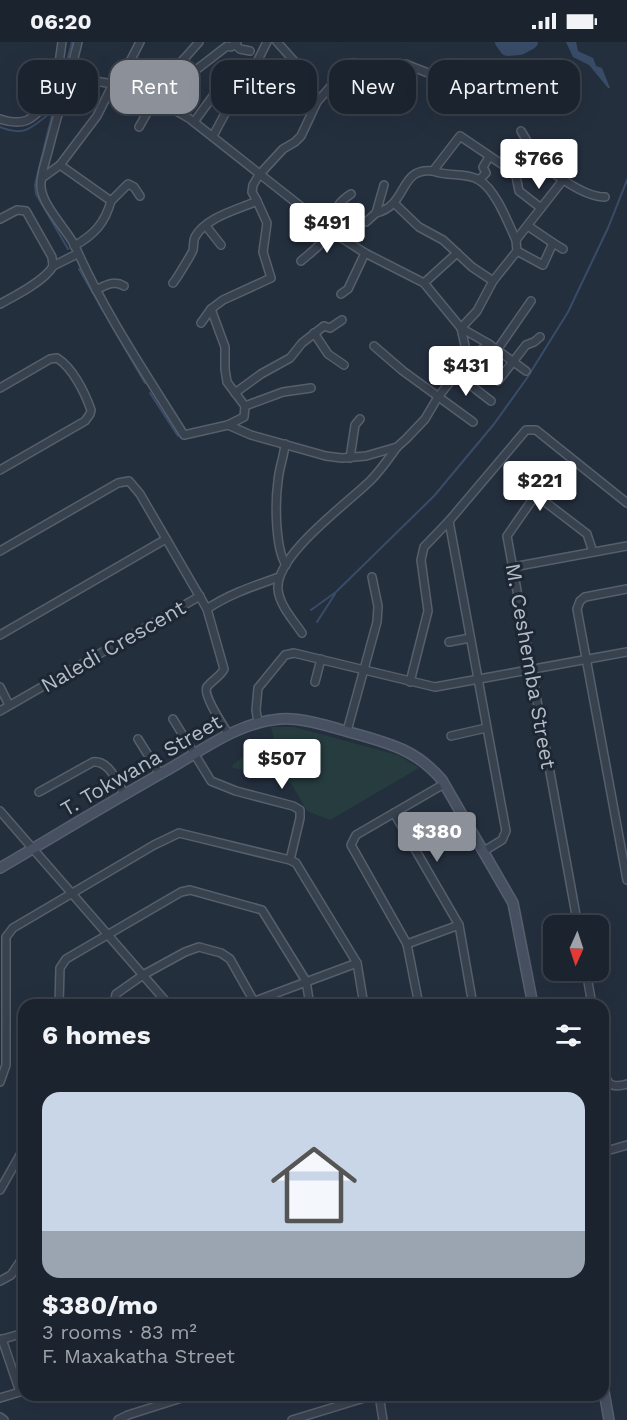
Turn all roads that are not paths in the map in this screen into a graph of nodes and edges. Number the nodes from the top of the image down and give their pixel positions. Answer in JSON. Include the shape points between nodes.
{"nodes":[{"id":1,"x":62,"y":42,"type":"edge"},
{"id":2,"x":78,"y":42,"type":"edge"},
{"id":3,"x":140,"y":42,"type":"edge"},
{"id":4,"x":199,"y":42,"type":"edge"},
{"id":5,"x":267,"y":42,"type":"edge"},
{"id":6,"x":277,"y":42,"type":"edge"},
{"id":7,"x":236,"y":43,"type":"edge"},
{"id":8,"x":250,"y":51,"type":"dead end"},
{"id":9,"x":184,"y":59,"type":"edge"},
{"id":10,"x":60,"y":60,"type":"edge"},
{"id":11,"x":73,"y":60,"type":"edge"},
{"id":12,"x":130,"y":60,"type":"edge"},
{"id":13,"x":293,"y":60,"type":"edge"},
{"id":14,"x":199,"y":67,"type":"edge"},
{"id":15,"x":428,"y":73,"type":"edge"},
{"id":16,"x":110,"y":95,"type":"edge"},
{"id":17,"x":211,"y":99,"type":"edge"},
{"id":18,"x":38,"y":114,"type":"edge"},
{"id":19,"x":59,"y":114,"type":"edge"},
{"id":20,"x":146,"y":114,"type":"edge"},
{"id":21,"x":180,"y":114,"type":"edge"},
{"id":22,"x":0,"y":119,"type":"edge"},
{"id":23,"x":194,"y":122,"type":"junction"},
{"id":24,"x":139,"y":127,"type":"dead end"},
{"id":25,"x":521,"y":131,"type":"dead end"},
{"id":26,"x":213,"y":136,"type":"junction"},
{"id":27,"x":489,"y":157,"type":"junction"},
{"id":28,"x":60,"y":165,"type":"junction"},
{"id":29,"x":433,"y":171,"type":"junction"},
{"id":30,"x":259,"y":175,"type":"junction"},
{"id":31,"x":42,"y":178,"type":"junction"},
{"id":32,"x":479,"y":180,"type":"junction"},
{"id":33,"x":563,"y":180,"type":"junction"},
{"id":34,"x":384,"y":185,"type":"dead end"},
{"id":35,"x":351,"y":194,"type":"dead end"},
{"id":36,"x":140,"y":196,"type":"dead end"},
{"id":37,"x":605,"y":197,"type":"dead end"},
{"id":38,"x":111,"y":201,"type":"junction"},
{"id":39,"x":257,"y":201,"type":"junction"},
{"id":40,"x":395,"y":204,"type":"junction"},
{"id":41,"x":541,"y":208,"type":"junction"},
{"id":42,"x":376,"y":213,"type":"junction"},
{"id":43,"x":0,"y":219,"type":"edge"},
{"id":44,"x":206,"y":226,"type":"junction"},
{"id":45,"x":528,"y":226,"type":"junction"},
{"id":46,"x":330,"y":230,"type":"junction"},
{"id":47,"x":337,"y":235,"type":"junction"},
{"id":48,"x":516,"y":240,"type":"junction"},
{"id":49,"x":553,"y":243,"type":"junction"},
{"id":50,"x":221,"y":244,"type":"dead end"},
{"id":51,"x":74,"y":246,"type":"junction"},
{"id":52,"x":563,"y":249,"type":"dead end"},
{"id":53,"x":517,"y":251,"type":"junction"},
{"id":54,"x":365,"y":253,"type":"junction"},
{"id":55,"x":457,"y":253,"type":"junction"},
{"id":56,"x":77,"y":254,"type":"junction"},
{"id":57,"x":301,"y":261,"type":"dead end"},
{"id":58,"x":53,"y":266,"type":"junction"},
{"id":59,"x":493,"y":281,"type":"junction"},
{"id":60,"x":173,"y":283,"type":"dead end"},
{"id":61,"x":424,"y":283,"type":"junction"},
{"id":62,"x":124,"y":286,"type":"dead end"},
{"id":63,"x":96,"y":290,"type":"junction"},
{"id":64,"x":341,"y":294,"type":"dead end"},
{"id":65,"x":531,"y":301,"type":"dead end"},
{"id":66,"x":0,"y":304,"type":"edge"},
{"id":67,"x":211,"y":309,"type":"junction"},
{"id":68,"x":342,"y":320,"type":"dead end"},
{"id":69,"x":201,"y":322,"type":"dead end"},
{"id":70,"x":461,"y":328,"type":"junction"},
{"id":71,"x":314,"y":333,"type":"junction"},
{"id":72,"x":540,"y":337,"type":"dead end"},
{"id":73,"x":489,"y":344,"type":"junction"},
{"id":74,"x":374,"y":346,"type":"dead end"},
{"id":75,"x":497,"y":350,"type":"junction"},
{"id":76,"x":468,"y":359,"type":"junction"},
{"id":77,"x":513,"y":360,"type":"junction"},
{"id":78,"x":344,"y":365,"type":"dead end"},
{"id":79,"x":526,"y":371,"type":"dead end"},
{"id":80,"x":456,"y":374,"type":"junction"},
{"id":81,"x":498,"y":381,"type":"dead end"},
{"id":82,"x":0,"y":388,"type":"edge"},
{"id":83,"x":310,"y":388,"type":"dead end"},
{"id":84,"x":235,"y":393,"type":"junction"},
{"id":85,"x":438,"y":397,"type":"junction"},
{"id":86,"x":491,"y":401,"type":"dead end"},
{"id":87,"x":245,"y":406,"type":"junction"},
{"id":88,"x":360,"y":419,"type":"dead end"},
{"id":89,"x":472,"y":422,"type":"dead end"},
{"id":90,"x":228,"y":425,"type":"junction"},
{"id":91,"x":285,"y":444,"type":"junction"},
{"id":92,"x":397,"y":447,"type":"junction"},
{"id":93,"x":350,"y":458,"type":"junction"},
{"id":94,"x":0,"y":470,"type":"edge"},
{"id":95,"x":627,"y":503,"type":"edge"},
{"id":96,"x":449,"y":521,"type":"junction"},
{"id":97,"x":166,"y":539,"type":"junction"},
{"id":98,"x":627,"y":546,"type":"edge"},
{"id":99,"x":0,"y":551,"type":"edge"},
{"id":100,"x":593,"y":552,"type":"junction"},
{"id":101,"x":286,"y":565,"type":"junction"},
{"id":102,"x":513,"y":567,"type":"junction"},
{"id":103,"x":279,"y":577,"type":"junction"},
{"id":104,"x":372,"y":577,"type":"dead end"},
{"id":105,"x":627,"y":589,"type":"edge"},
{"id":106,"x":200,"y":596,"type":"junction"},
{"id":107,"x":207,"y":609,"type":"junction"},
{"id":108,"x":302,"y":633,"type":"dead end"},
{"id":109,"x":0,"y":634,"type":"edge"},
{"id":110,"x":470,"y":638,"type":"junction"},
{"id":111,"x":449,"y":642,"type":"dead end"},
{"id":112,"x":627,"y":652,"type":"edge"},
{"id":113,"x":321,"y":659,"type":"junction"},
{"id":114,"x":586,"y":660,"type":"junction"},
{"id":115,"x":364,"y":669,"type":"junction"},
{"id":116,"x":531,"y":670,"type":"junction"},
{"id":117,"x":478,"y":679,"type":"junction"},
{"id":118,"x":315,"y":682,"type":"dead end"},
{"id":119,"x":410,"y":682,"type":"junction"},
{"id":120,"x":0,"y":687,"type":"edge"},
{"id":121,"x":9,"y":705,"type":"junction"},
{"id":122,"x":0,"y":711,"type":"edge"},
{"id":123,"x":172,"y":719,"type":"dead end"},
{"id":124,"x":258,"y":722,"type":"junction"},
{"id":125,"x":486,"y":728,"type":"junction"},
{"id":126,"x":347,"y":731,"type":"junction"},
{"id":127,"x":229,"y":735,"type":"junction"},
{"id":128,"x":451,"y":736,"type":"dead end"},
{"id":129,"x":138,"y":738,"type":"dead end"},
{"id":130,"x":194,"y":754,"type":"junction"},
{"id":131,"x":160,"y":774,"type":"junction"},
{"id":132,"x":444,"y":784,"type":"junction"},
{"id":133,"x":39,"y":792,"type":"dead end"},
{"id":134,"x":125,"y":795,"type":"junction"},
{"id":135,"x":0,"y":812,"type":"edge"},
{"id":136,"x":394,"y":813,"type":"junction"},
{"id":137,"x":32,"y":848,"type":"junction"},
{"id":138,"x":484,"y":851,"type":"junction"},
{"id":139,"x":290,"y":860,"type":"junction"},
{"id":140,"x":0,"y":868,"type":"edge"},
{"id":141,"x":627,"y":880,"type":"edge"},
{"id":142,"x":72,"y":894,"type":"junction"},
{"id":143,"x":576,"y":915,"type":"edge"},
{"id":144,"x":459,"y":925,"type":"junction"},
{"id":145,"x":107,"y":935,"type":"junction"},
{"id":146,"x":407,"y":944,"type":"junction"},
{"id":147,"x":357,"y":963,"type":"junction"},
{"id":148,"x":142,"y":975,"type":"junction"},
{"id":149,"x":306,"y":981,"type":"junction"},
{"id":150,"x":588,"y":981,"type":"edge"},
{"id":151,"x":60,"y":999,"type":"edge"},
{"id":152,"x":115,"y":999,"type":"edge"},
{"id":153,"x":164,"y":999,"type":"edge"},
{"id":154,"x":254,"y":999,"type":"edge"},
{"id":155,"x":265,"y":999,"type":"edge"},
{"id":156,"x":309,"y":999,"type":"edge"},
{"id":157,"x":363,"y":999,"type":"edge"},
{"id":158,"x":418,"y":999,"type":"edge"},
{"id":159,"x":472,"y":999,"type":"edge"},
{"id":160,"x":532,"y":999,"type":"edge"},
{"id":161,"x":591,"y":999,"type":"edge"},
{"id":162,"x":0,"y":1082,"type":"edge"},
{"id":163,"x":609,"y":1083,"type":"edge"},
{"id":164,"x":624,"y":1085,"type":"edge"},
{"id":165,"x":627,"y":1145,"type":"edge"},
{"id":166,"x":609,"y":1150,"type":"edge"},
{"id":167,"x":18,"y":1158,"type":"edge"},
{"id":168,"x":0,"y":1190,"type":"edge"},
{"id":169,"x":18,"y":1266,"type":"edge"},
{"id":170,"x":0,"y":1281,"type":"edge"},
{"id":171,"x":18,"y":1335,"type":"edge"},
{"id":172,"x":1,"y":1340,"type":"edge"},
{"id":173,"x":18,"y":1381,"type":"edge"},
{"id":174,"x":18,"y":1392,"type":"edge"},
{"id":175,"x":0,"y":1398,"type":"edge"},
{"id":176,"x":171,"y":1401,"type":"edge"},
{"id":177,"x":356,"y":1401,"type":"edge"},
{"id":178,"x":378,"y":1401,"type":"edge"},
{"id":179,"x":606,"y":1401,"type":"edge"},
{"id":180,"x":0,"y":1417,"type":"edge"},
{"id":181,"x":4,"y":1420,"type":"edge"},
{"id":182,"x":118,"y":1420,"type":"edge"},
{"id":183,"x":292,"y":1420,"type":"edge"},
{"id":184,"x":383,"y":1420,"type":"edge"},
{"id":185,"x":609,"y":1420,"type":"edge"}],
"edges":[{"from":1,"to":10,"type":"street"},
{"from":2,"to":11,"type":"street"},
{"from":3,"to":12,"type":"street"},
{"from":4,"to":9,"type":"street"},
{"from":5,"to":26,"type":"street"},
{"from":6,"to":13,"type":"street"},
{"from":7,"to":8,"type":"street","via":[[240,49]]},
{"from":7,"to":14,"type":"street"},
{"from":15,"to":30,"type":"street","via":[[401,64],[390,75],[351,63],[317,102],[301,136]]},
{"from":16,"to":28,"type":"street"},
{"from":17,"to":23,"type":"street"},
{"from":18,"to":22,"type":"street","via":[[14,123]]},
{"from":19,"to":31,"type":"street"},
{"from":20,"to":24,"type":"street"},
{"from":21,"to":23,"type":"street"},
{"from":23,"to":26,"type":"street"},
{"from":25,"to":33,"type":"street","via":[[537,158]]},
{"from":26,"to":30,"type":"street"},
{"from":27,"to":29,"type":"street","via":[[460,136]]},
{"from":27,"to":32,"type":"street","via":[[483,166],[486,173]]},
{"from":27,"to":41,"type":"street","via":[[513,173],[519,191]]},
{"from":28,"to":31,"type":"street"},
{"from":28,"to":38,"type":"street"},
{"from":29,"to":32,"type":"street"},
{"from":29,"to":40,"type":"street","via":[[420,170],[413,175]]},
{"from":30,"to":39,"type":"street","via":[[252,184]]},
{"from":30,"to":46,"type":"street"},
{"from":31,"to":51,"type":"street","via":[[41,190]]},
{"from":32,"to":48,"type":"street","via":[[496,199]]},
{"from":33,"to":37,"type":"street","via":[[591,195]]},
{"from":33,"to":41,"type":"street"},
{"from":34,"to":42,"type":"street"},
{"from":35,"to":46,"type":"street","via":[[335,211]]},
{"from":36,"to":38,"type":"street","via":[[128,184]]},
{"from":38,"to":51,"type":"street","via":[[99,227]]},
{"from":39,"to":44,"type":"street","via":[[217,217]]},
{"from":39,"to":67,"type":"street","via":[[267,223],[263,252],[271,278]]},
{"from":40,"to":42,"type":"street"},
{"from":40,"to":55,"type":"street","via":[[412,222]]},
{"from":41,"to":45,"type":"street"},
{"from":42,"to":47,"type":"street","via":[[366,222],[355,220]]},
{"from":43,"to":58,"type":"street","via":[[17,210],[26,211],[52,257]]},
{"from":44,"to":50,"type":"street"},
{"from":44,"to":60,"type":"street","via":[[194,238],[193,252]]},
{"from":45,"to":48,"type":"street"},
{"from":45,"to":49,"type":"street"},
{"from":46,"to":47,"type":"street"},
{"from":46,"to":57,"type":"street"},
{"from":47,"to":54,"type":"street"},
{"from":48,"to":53,"type":"street"},
{"from":49,"to":52,"type":"street"},
{"from":49,"to":53,"type":"street","via":[[543,264]]},
{"from":51,"to":56,"type":"street"},
{"from":53,"to":59,"type":"street"},
{"from":54,"to":61,"type":"street"},
{"from":54,"to":64,"type":"street","via":[[348,289]]},
{"from":55,"to":59,"type":"street"},
{"from":55,"to":61,"type":"street"},
{"from":56,"to":58,"type":"street"},
{"from":56,"to":63,"type":"street"},
{"from":58,"to":66,"type":"street","via":[[39,280]]},
{"from":59,"to":70,"type":"street"},
{"from":61,"to":70,"type":"street"},
{"from":62,"to":63,"type":"street","via":[[111,283]]},
{"from":63,"to":90,"type":"street","via":[[184,435]]},
{"from":65,"to":75,"type":"street"},
{"from":67,"to":69,"type":"street"},
{"from":67,"to":84,"type":"street","via":[[225,347],[226,382]]},
{"from":68,"to":71,"type":"street"},
{"from":70,"to":73,"type":"street"},
{"from":70,"to":76,"type":"street"},
{"from":71,"to":78,"type":"street","via":[[328,354]]},
{"from":71,"to":84,"type":"street","via":[[290,358]]},
{"from":72,"to":77,"type":"street"},
{"from":73,"to":75,"type":"street"},
{"from":73,"to":76,"type":"street"},
{"from":74,"to":85,"type":"street"},
{"from":75,"to":77,"type":"street"},
{"from":76,"to":80,"type":"street"},
{"from":77,"to":79,"type":"street"},
{"from":77,"to":81,"type":"street"},
{"from":80,"to":85,"type":"street"},
{"from":80,"to":86,"type":"street"},
{"from":82,"to":94,"type":"street","via":[[50,358],[57,358],[70,372],[91,410],[85,421]]},
{"from":83,"to":87,"type":"street","via":[[283,392]]},
{"from":84,"to":87,"type":"street"},
{"from":85,"to":89,"type":"street"},
{"from":85,"to":92,"type":"street","via":[[416,430]]},
{"from":87,"to":90,"type":"street","via":[[244,417]]},
{"from":88,"to":93,"type":"street","via":[[355,425]]},
{"from":90,"to":91,"type":"street"},
{"from":91,"to":93,"type":"street","via":[[326,456]]},
{"from":91,"to":101,"type":"street","via":[[278,482],[277,528]]},
{"from":92,"to":93,"type":"street"},
{"from":92,"to":101,"type":"street","via":[[374,477],[301,544]]},
{"from":95,"to":96,"type":"street","via":[[529,428]]},
{"from":96,"to":110,"type":"street"},
{"from":96,"to":119,"type":"street","via":[[422,551],[428,611]]},
{"from":97,"to":99,"type":"street","name":"Naledi Crescent","via":[[135,487],[124,481]]},
{"from":97,"to":106,"type":"street","name":"Naledi Crescent"},
{"from":97,"to":109,"type":"street"},
{"from":98,"to":100,"type":"street"},
{"from":100,"to":102,"type":"street"},
{"from":100,"to":102,"type":"street","name":"M. Ceshemba Street","via":[[587,534],[544,500],[534,498],[508,532]]},
{"from":101,"to":103,"type":"street"},
{"from":102,"to":116,"type":"street","name":"M. Ceshemba Street"},
{"from":103,"to":107,"type":"street"},
{"from":103,"to":108,"type":"street","via":[[280,598]]},
{"from":104,"to":115,"type":"street","via":[[378,613]]},
{"from":105,"to":114,"type":"street","via":[[585,597],[580,602],[577,609]]},
{"from":106,"to":107,"type":"street"},
{"from":106,"to":121,"type":"street","name":"Naledi Crescent"},
{"from":107,"to":127,"type":"street","via":[[224,669],[206,691]]},
{"from":110,"to":111,"type":"street"},
{"from":110,"to":117,"type":"street"},
{"from":112,"to":114,"type":"street"},
{"from":113,"to":115,"type":"street"},
{"from":113,"to":118,"type":"street"},
{"from":113,"to":124,"type":"street","via":[[285,655],[258,688]]},
{"from":114,"to":116,"type":"street"},
{"from":114,"to":141,"type":"street"},
{"from":115,"to":119,"type":"street"},
{"from":115,"to":126,"type":"street"},
{"from":116,"to":117,"type":"street"},
{"from":116,"to":143,"type":"street","name":"M. Ceshemba Street"},
{"from":117,"to":119,"type":"street","via":[[435,687]]},
{"from":117,"to":125,"type":"street"},
{"from":120,"to":121,"type":"street"},
{"from":121,"to":122,"type":"street","name":"Naledi Crescent"},
{"from":123,"to":130,"type":"street"},
{"from":124,"to":126,"type":"street","name":"T. Tokwana Street","via":[[295,719]]},
{"from":124,"to":127,"type":"street","name":"T. Tokwana Street"},
{"from":125,"to":128,"type":"street"},
{"from":125,"to":138,"type":"street","via":[[506,831],[502,840]]},
{"from":126,"to":132,"type":"street","name":"T. Tokwana Street","via":[[405,749],[427,763]]},
{"from":127,"to":130,"type":"street","name":"T. Tokwana Street"},
{"from":129,"to":131,"type":"street"},
{"from":130,"to":131,"type":"street","name":"T. Tokwana Street"},
{"from":130,"to":139,"type":"street","via":[[215,784],[300,810]]},
{"from":131,"to":134,"type":"street","name":"T. Tokwana Street"},
{"from":132,"to":136,"type":"street"},
{"from":132,"to":138,"type":"street","name":"T. Tokwana Street"},
{"from":133,"to":134,"type":"street","via":[[99,761]]},
{"from":134,"to":137,"type":"street","name":"T. Tokwana Street"},
{"from":135,"to":137,"type":"street"},
{"from":136,"to":144,"type":"street"},
{"from":136,"to":146,"type":"street","via":[[356,835],[351,845]]},
{"from":137,"to":140,"type":"street","name":"T. Tokwana Street"},
{"from":137,"to":142,"type":"street"},
{"from":138,"to":160,"type":"street","name":"T. Tokwana Street","via":[[515,910]]},
{"from":139,"to":142,"type":"street","via":[[179,833]]},
{"from":139,"to":147,"type":"street","via":[[303,872]]},
{"from":142,"to":145,"type":"street"},
{"from":142,"to":162,"type":"street","via":[[13,928],[6,937],[6,1065]]},
{"from":144,"to":146,"type":"street"},
{"from":144,"to":159,"type":"street"},
{"from":145,"to":148,"type":"street"},
{"from":145,"to":149,"type":"street","via":[[181,892],[195,891],[262,910]]},
{"from":145,"to":151,"type":"street","via":[[62,963]]},
{"from":146,"to":158,"type":"street"},
{"from":147,"to":149,"type":"street"},
{"from":147,"to":157,"type":"street"},
{"from":148,"to":152,"type":"street","via":[[116,994]]},
{"from":148,"to":153,"type":"street"},
{"from":148,"to":154,"type":"street","via":[[194,948],[206,949],[230,959]]},
{"from":149,"to":155,"type":"street"},
{"from":149,"to":156,"type":"street"},
{"from":150,"to":161,"type":"street"},
{"from":163,"to":164,"type":"street"},
{"from":165,"to":166,"type":"street"},
{"from":167,"to":168,"type":"street"},
{"from":169,"to":170,"type":"street"},
{"from":171,"to":172,"type":"street"},
{"from":172,"to":173,"type":"street"},
{"from":174,"to":175,"type":"street"},
{"from":176,"to":182,"type":"street"},
{"from":177,"to":183,"type":"street"},
{"from":178,"to":184,"type":"street"},
{"from":179,"to":185,"type":"street"},
{"from":180,"to":181,"type":"street"}]}
